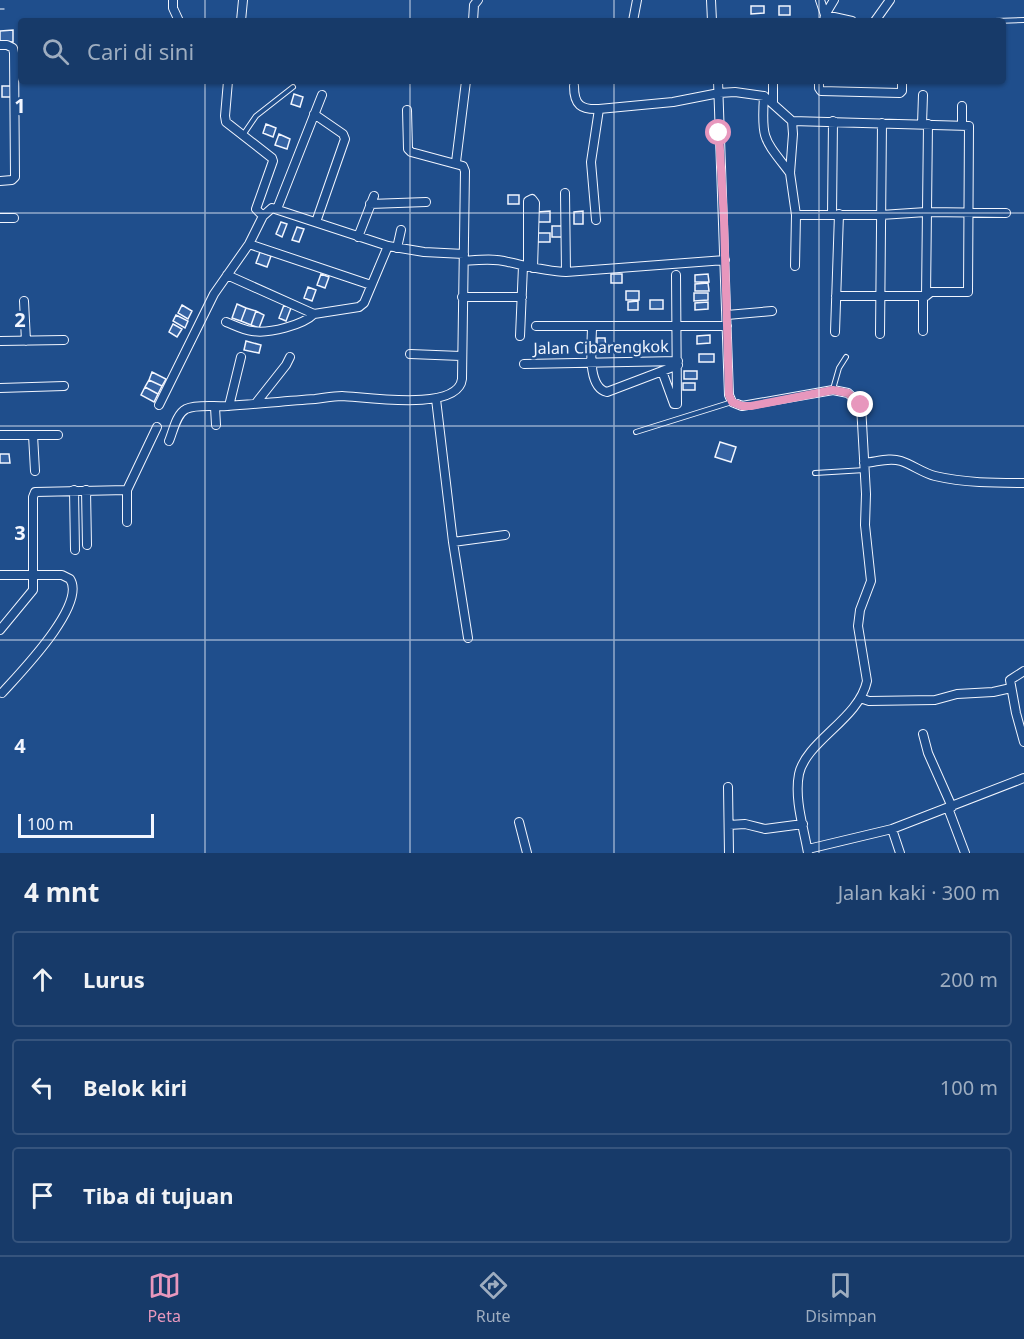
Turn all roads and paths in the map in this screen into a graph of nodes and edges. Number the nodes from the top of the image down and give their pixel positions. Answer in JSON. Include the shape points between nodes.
{"nodes":[{"id":1,"x":173,"y":0,"type":"edge"},
{"id":2,"x":243,"y":0,"type":"edge"},
{"id":3,"x":478,"y":0,"type":"edge"},
{"id":4,"x":637,"y":0,"type":"edge"},
{"id":5,"x":711,"y":0,"type":"edge"},
{"id":6,"x":820,"y":0,"type":"edge"},
{"id":7,"x":834,"y":0,"type":"edge"},
{"id":8,"x":890,"y":0,"type":"edge"},
{"id":9,"x":0,"y":9,"type":"edge"},
{"id":10,"x":7,"y":9,"type":"dead end"},
{"id":11,"x":178,"y":18,"type":"edge"},
{"id":12,"x":241,"y":18,"type":"edge"},
{"id":13,"x":473,"y":18,"type":"edge"},
{"id":14,"x":634,"y":18,"type":"edge"},
{"id":15,"x":712,"y":18,"type":"edge"},
{"id":16,"x":825,"y":18,"type":"edge"},
{"id":17,"x":877,"y":18,"type":"edge"},
{"id":18,"x":1024,"y":20,"type":"edge"},
{"id":19,"x":1006,"y":21,"type":"edge"},
{"id":20,"x":4,"y":45,"type":"edge"},
{"id":21,"x":228,"y":84,"type":"edge"},
{"id":22,"x":466,"y":84,"type":"edge"},
{"id":23,"x":718,"y":84,"type":"edge"},
{"id":24,"x":773,"y":84,"type":"edge"},
{"id":25,"x":819,"y":84,"type":"edge"},
{"id":26,"x":862,"y":84,"type":"edge"},
{"id":27,"x":902,"y":84,"type":"edge"},
{"id":28,"x":574,"y":86,"type":"dead end"},
{"id":29,"x":293,"y":87,"type":"dead end"},
{"id":30,"x":861,"y":92,"type":"junction"},
{"id":31,"x":719,"y":93,"type":"junction"},
{"id":32,"x":322,"y":95,"type":"dead end"},
{"id":33,"x":923,"y":95,"type":"dead end"},
{"id":34,"x":764,"y":96,"type":"junction"},
{"id":35,"x":773,"y":102,"type":"junction"},
{"id":36,"x":962,"y":106,"type":"dead end"},
{"id":37,"x":599,"y":109,"type":"junction"},
{"id":38,"x":407,"y":110,"type":"dead end"},
{"id":39,"x":314,"y":114,"type":"junction"},
{"id":40,"x":792,"y":120,"type":"junction"},
{"id":41,"x":834,"y":121,"type":"junction"},
{"id":42,"x":882,"y":123,"type":"junction"},
{"id":43,"x":925,"y":124,"type":"junction"},
{"id":44,"x":962,"y":126,"type":"junction"},
{"id":45,"x":243,"y":136,"type":"junction"},
{"id":46,"x":456,"y":162,"type":"junction"},
{"id":47,"x":790,"y":173,"type":"junction"},
{"id":48,"x":0,"y":181,"type":"edge"},
{"id":49,"x":565,"y":193,"type":"dead end"},
{"id":50,"x":426,"y":202,"type":"dead end"},
{"id":51,"x":277,"y":209,"type":"junction"},
{"id":52,"x":926,"y":212,"type":"junction"},
{"id":53,"x":969,"y":212,"type":"junction"},
{"id":54,"x":1005,"y":213,"type":"dead end"},
{"id":55,"x":836,"y":214,"type":"junction"},
{"id":56,"x":796,"y":215,"type":"junction"},
{"id":57,"x":881,"y":215,"type":"junction"},
{"id":58,"x":263,"y":216,"type":"junction"},
{"id":59,"x":0,"y":218,"type":"edge"},
{"id":60,"x":14,"y":218,"type":"dead end"},
{"id":61,"x":596,"y":220,"type":"dead end"},
{"id":62,"x":316,"y":222,"type":"junction"},
{"id":63,"x":401,"y":230,"type":"dead end"},
{"id":64,"x":358,"y":237,"type":"junction"},
{"id":65,"x":249,"y":244,"type":"junction"},
{"id":66,"x":392,"y":247,"type":"junction"},
{"id":67,"x":464,"y":258,"type":"junction"},
{"id":68,"x":725,"y":260,"type":"junction"},
{"id":69,"x":795,"y":266,"type":"dead end"},
{"id":70,"x":528,"y":267,"type":"junction"},
{"id":71,"x":566,"y":272,"type":"junction"},
{"id":72,"x":227,"y":275,"type":"junction"},
{"id":73,"x":676,"y":275,"type":"dead end"},
{"id":74,"x":371,"y":285,"type":"junction"},
{"id":75,"x":880,"y":295,"type":"junction"},
{"id":76,"x":836,"y":296,"type":"junction"},
{"id":77,"x":925,"y":296,"type":"junction"},
{"id":78,"x":462,"y":297,"type":"junction"},
{"id":79,"x":522,"y":297,"type":"junction"},
{"id":80,"x":24,"y":301,"type":"dead end"},
{"id":81,"x":772,"y":311,"type":"dead end"},
{"id":82,"x":314,"y":314,"type":"junction"},
{"id":83,"x":727,"y":315,"type":"junction"},
{"id":84,"x":226,"y":322,"type":"dead end"},
{"id":85,"x":677,"y":325,"type":"junction"},
{"id":86,"x":536,"y":326,"type":"dead end"},
{"id":87,"x":727,"y":326,"type":"junction"},
{"id":88,"x":592,"y":327,"type":"junction"},
{"id":89,"x":835,"y":332,"type":"dead end"},
{"id":90,"x":923,"y":332,"type":"dead end"},
{"id":91,"x":880,"y":334,"type":"dead end"},
{"id":92,"x":520,"y":336,"type":"dead end"},
{"id":93,"x":64,"y":340,"type":"dead end"},
{"id":94,"x":0,"y":341,"type":"edge"},
{"id":95,"x":26,"y":341,"type":"junction"},
{"id":96,"x":410,"y":354,"type":"dead end"},
{"id":97,"x":461,"y":356,"type":"junction"},
{"id":98,"x":241,"y":357,"type":"dead end"},
{"id":99,"x":290,"y":357,"type":"dead end"},
{"id":100,"x":846,"y":357,"type":"dead end"},
{"id":101,"x":593,"y":363,"type":"junction"},
{"id":102,"x":678,"y":363,"type":"junction"},
{"id":103,"x":524,"y":364,"type":"dead end"},
{"id":104,"x":662,"y":371,"type":"junction"},
{"id":105,"x":64,"y":386,"type":"dead end"},
{"id":106,"x":0,"y":387,"type":"edge"},
{"id":107,"x":833,"y":390,"type":"junction"},
{"id":108,"x":436,"y":399,"type":"junction"},
{"id":109,"x":732,"y":402,"type":"junction"},
{"id":110,"x":256,"y":403,"type":"junction"},
{"id":111,"x":159,"y":405,"type":"dead end"},
{"id":112,"x":229,"y":406,"type":"junction"},
{"id":113,"x":215,"y":407,"type":"junction"},
{"id":114,"x":216,"y":425,"type":"dead end"},
{"id":115,"x":157,"y":427,"type":"dead end"},
{"id":116,"x":636,"y":432,"type":"dead end"},
{"id":117,"x":0,"y":435,"type":"edge"},
{"id":118,"x":33,"y":435,"type":"junction"},
{"id":119,"x":58,"y":435,"type":"dead end"},
{"id":120,"x":169,"y":441,"type":"dead end"},
{"id":121,"x":865,"y":466,"type":"junction"},
{"id":122,"x":34,"y":471,"type":"dead end"},
{"id":123,"x":815,"y":473,"type":"dead end"},
{"id":124,"x":1024,"y":483,"type":"edge"},
{"id":125,"x":74,"y":490,"type":"junction"},
{"id":126,"x":86,"y":490,"type":"junction"},
{"id":127,"x":127,"y":490,"type":"junction"},
{"id":128,"x":127,"y":522,"type":"dead end"},
{"id":129,"x":505,"y":535,"type":"dead end"},
{"id":130,"x":453,"y":542,"type":"junction"},
{"id":131,"x":87,"y":545,"type":"dead end"},
{"id":132,"x":75,"y":550,"type":"dead end"},
{"id":133,"x":34,"y":575,"type":"junction"},
{"id":134,"x":0,"y":576,"type":"edge"},
{"id":135,"x":0,"y":630,"type":"edge"},
{"id":136,"x":468,"y":638,"type":"dead end"},
{"id":137,"x":1024,"y":671,"type":"edge"},
{"id":138,"x":1011,"y":688,"type":"junction"},
{"id":139,"x":2,"y":693,"type":"dead end"},
{"id":140,"x":860,"y":698,"type":"junction"},
{"id":141,"x":923,"y":734,"type":"dead end"},
{"id":142,"x":1024,"y":742,"type":"edge"},
{"id":143,"x":1024,"y":778,"type":"edge"},
{"id":144,"x":728,"y":787,"type":"dead end"},
{"id":145,"x":950,"y":807,"type":"junction"},
{"id":146,"x":519,"y":822,"type":"dead end"},
{"id":147,"x":803,"y":824,"type":"junction"},
{"id":148,"x":729,"y":825,"type":"junction"},
{"id":149,"x":892,"y":829,"type":"junction"},
{"id":150,"x":808,"y":851,"type":"edge"},
{"id":151,"x":527,"y":853,"type":"edge"},
{"id":152,"x":729,"y":853,"type":"edge"},
{"id":153,"x":900,"y":853,"type":"edge"},
{"id":154,"x":965,"y":853,"type":"edge"}],
"edges":[{"from":1,"to":11,"type":"street"},
{"from":2,"to":12,"type":"street"},
{"from":3,"to":13,"type":"street"},
{"from":4,"to":14,"type":"street"},
{"from":5,"to":15,"type":"street"},
{"from":6,"to":16,"type":"street"},
{"from":7,"to":16,"type":"street"},
{"from":8,"to":17,"type":"street"},
{"from":9,"to":10,"type":"path"},
{"from":18,"to":19,"type":"lane"},
{"from":20,"to":48,"type":"street","via":[[13,48],[14,53],[15,177]]},
{"from":21,"to":45,"type":"street","via":[[226,122]]},
{"from":22,"to":46,"type":"street"},
{"from":23,"to":31,"type":"street"},
{"from":24,"to":35,"type":"street"},
{"from":25,"to":30,"type":"street","via":[[821,91]]},
{"from":26,"to":30,"type":"street"},
{"from":27,"to":30,"type":"street","via":[[900,93]]},
{"from":28,"to":37,"type":"street","via":[[577,103],[589,110]]},
{"from":29,"to":45,"type":"lane","via":[[256,116]]},
{"from":31,"to":34,"type":"street"},
{"from":31,"to":37,"type":"street","via":[[679,102]]},
{"from":31,"to":68,"type":"street"},
{"from":32,"to":39,"type":"street"},
{"from":33,"to":43,"type":"street"},
{"from":34,"to":35,"type":"street"},
{"from":34,"to":47,"type":"street","via":[[764,135]]},
{"from":35,"to":40,"type":"street"},
{"from":36,"to":44,"type":"street"},
{"from":37,"to":61,"type":"street","via":[[591,162]]},
{"from":38,"to":46,"type":"street","via":[[408,150]]},
{"from":39,"to":51,"type":"street"},
{"from":39,"to":62,"type":"street","via":[[345,139]]},
{"from":40,"to":41,"type":"street"},
{"from":40,"to":47,"type":"street"},
{"from":41,"to":42,"type":"street"},
{"from":41,"to":55,"type":"street"},
{"from":42,"to":43,"type":"street"},
{"from":42,"to":57,"type":"street"},
{"from":43,"to":44,"type":"street"},
{"from":43,"to":52,"type":"street"},
{"from":44,"to":53,"type":"street","via":[[969,126]]},
{"from":45,"to":58,"type":"street","via":[[273,158],[256,209]]},
{"from":46,"to":67,"type":"street","via":[[465,171]]},
{"from":47,"to":56,"type":"street"},
{"from":49,"to":71,"type":"street"},
{"from":50,"to":64,"type":"street","via":[[372,200]]},
{"from":51,"to":58,"type":"street","via":[[272,208]]},
{"from":51,"to":62,"type":"street"},
{"from":52,"to":53,"type":"street"},
{"from":52,"to":57,"type":"street"},
{"from":52,"to":77,"type":"street"},
{"from":53,"to":54,"type":"street"},
{"from":53,"to":77,"type":"street","via":[[968,292],[931,292]]},
{"from":55,"to":56,"type":"street"},
{"from":55,"to":57,"type":"street"},
{"from":55,"to":76,"type":"street"},
{"from":56,"to":69,"type":"street"},
{"from":57,"to":75,"type":"street"},
{"from":58,"to":65,"type":"street"},
{"from":59,"to":60,"type":"street"},
{"from":62,"to":64,"type":"street"},
{"from":63,"to":66,"type":"street"},
{"from":64,"to":66,"type":"street"},
{"from":65,"to":72,"type":"street"},
{"from":65,"to":74,"type":"street"},
{"from":66,"to":67,"type":"street"},
{"from":66,"to":74,"type":"street"},
{"from":67,"to":70,"type":"street"},
{"from":67,"to":78,"type":"street"},
{"from":68,"to":71,"type":"street"},
{"from":68,"to":83,"type":"street"},
{"from":70,"to":70,"type":"street","via":[[528,201],[532,199],[535,203]]},
{"from":70,"to":71,"type":"street"},
{"from":70,"to":79,"type":"street"},
{"from":72,"to":82,"type":"street"},
{"from":72,"to":111,"type":"street"},
{"from":73,"to":85,"type":"street"},
{"from":74,"to":82,"type":"street","via":[[359,307]]},
{"from":75,"to":76,"type":"street"},
{"from":75,"to":77,"type":"street"},
{"from":75,"to":91,"type":"street"},
{"from":76,"to":89,"type":"street"},
{"from":77,"to":90,"type":"street"},
{"from":78,"to":79,"type":"street"},
{"from":78,"to":97,"type":"street"},
{"from":79,"to":92,"type":"street"},
{"from":80,"to":95,"type":"street"},
{"from":81,"to":83,"type":"street"},
{"from":82,"to":84,"type":"street","via":[[299,324],[261,331],[243,330]]},
{"from":83,"to":87,"type":"street"},
{"from":85,"to":87,"type":"street"},
{"from":85,"to":88,"type":"street"},
{"from":85,"to":102,"type":"street"},
{"from":86,"to":88,"type":"street"},
{"from":87,"to":109,"type":"street"},
{"from":88,"to":101,"type":"street"},
{"from":93,"to":95,"type":"street"},
{"from":94,"to":95,"type":"street"},
{"from":96,"to":97,"type":"street"},
{"from":97,"to":108,"type":"street","via":[[459,388]]},
{"from":98,"to":112,"type":"street"},
{"from":99,"to":110,"type":"street"},
{"from":100,"to":107,"type":"lane"},
{"from":101,"to":102,"type":"street","name":"Jalan Cibarengkok"},
{"from":101,"to":103,"type":"street","name":"Jalan Cibarengkok"},
{"from":101,"to":104,"type":"street","via":[[595,382],[607,392]]},
{"from":102,"to":104,"type":"street"},
{"from":102,"to":104,"type":"street","via":[[677,404]]},
{"from":105,"to":106,"type":"street"},
{"from":107,"to":109,"type":"street","via":[[751,406]]},
{"from":107,"to":121,"type":"street","via":[[848,393],[861,405]]},
{"from":108,"to":110,"type":"street","via":[[339,396]]},
{"from":108,"to":130,"type":"street"},
{"from":109,"to":116,"type":"lane"},
{"from":110,"to":112,"type":"street"},
{"from":112,"to":113,"type":"street"},
{"from":113,"to":114,"type":"street"},
{"from":113,"to":120,"type":"street","via":[[183,411]]},
{"from":115,"to":127,"type":"street"},
{"from":117,"to":118,"type":"street"},
{"from":118,"to":119,"type":"street"},
{"from":118,"to":122,"type":"street"},
{"from":121,"to":123,"type":"lane"},
{"from":121,"to":124,"type":"street","via":[[894,459],[947,479]]},
{"from":121,"to":140,"type":"street","via":[[865,525],[871,581],[858,617],[867,681]]},
{"from":125,"to":126,"type":"street"},
{"from":125,"to":132,"type":"street"},
{"from":125,"to":133,"type":"street","via":[[39,490],[33,494]]},
{"from":126,"to":127,"type":"street"},
{"from":126,"to":131,"type":"street"},
{"from":127,"to":128,"type":"street"},
{"from":129,"to":130,"type":"street"},
{"from":130,"to":136,"type":"street"},
{"from":133,"to":134,"type":"street"},
{"from":133,"to":135,"type":"street","via":[[33,590]]},
{"from":133,"to":139,"type":"street","via":[[66,577],[72,583],[72,595],[64,617]]},
{"from":137,"to":138,"type":"street","via":[[1010,680]]},
{"from":138,"to":140,"type":"street","via":[[935,700]]},
{"from":138,"to":142,"type":"street"},
{"from":140,"to":147,"type":"street","via":[[801,767],[798,776]]},
{"from":141,"to":145,"type":"street"},
{"from":143,"to":145,"type":"street"},
{"from":144,"to":148,"type":"street"},
{"from":145,"to":149,"type":"street"},
{"from":145,"to":154,"type":"street"},
{"from":146,"to":151,"type":"street"},
{"from":147,"to":148,"type":"street","via":[[765,829]]},
{"from":147,"to":150,"type":"street"},
{"from":148,"to":152,"type":"street"},
{"from":149,"to":150,"type":"street"},
{"from":149,"to":153,"type":"street"}]}
